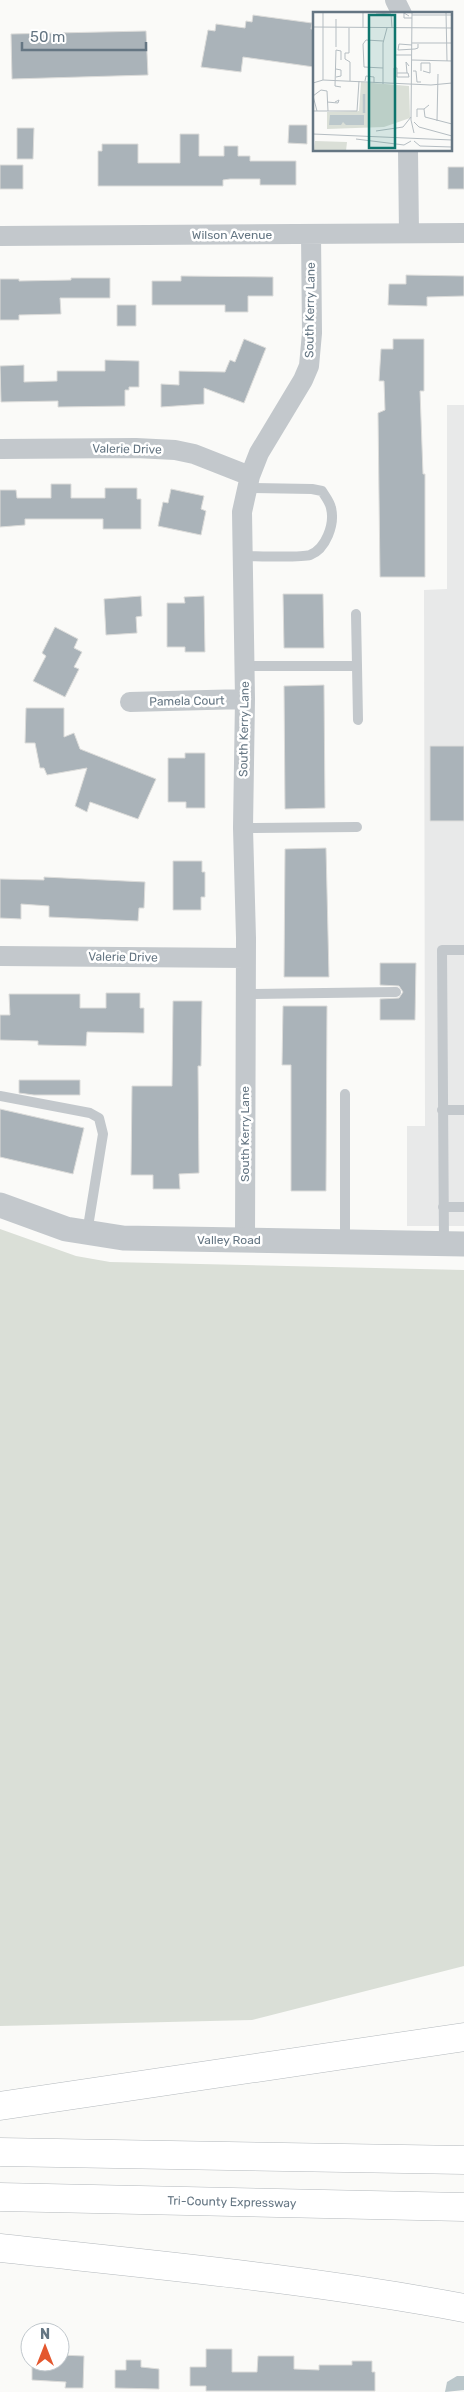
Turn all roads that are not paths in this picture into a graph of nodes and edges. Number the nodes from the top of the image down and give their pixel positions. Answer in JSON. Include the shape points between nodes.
{"nodes":[{"id":1,"x":395,"y":0,"type":"edge"},
{"id":2,"x":401,"y":12,"type":"edge"},
{"id":3,"x":408,"y":151,"type":"edge"},
{"id":4,"x":409,"y":233,"type":"junction"},
{"id":5,"x":464,"y":233,"type":"edge"},
{"id":6,"x":311,"y":234,"type":"junction"},
{"id":7,"x":0,"y":236,"type":"edge"},
{"id":8,"x":0,"y":449,"type":"edge"},
{"id":9,"x":248,"y":482,"type":"junction"},
{"id":10,"x":243,"y":556,"type":"junction"},
{"id":11,"x":356,"y":614,"type":"dead end"},
{"id":12,"x":245,"y":666,"type":"junction"},
{"id":13,"x":357,"y":666,"type":"junction"},
{"id":14,"x":245,"y":700,"type":"junction"},
{"id":15,"x":130,"y":702,"type":"dead end"},
{"id":16,"x":358,"y":720,"type":"dead end"},
{"id":17,"x":357,"y":827,"type":"dead end"},
{"id":18,"x":243,"y":828,"type":"junction"},
{"id":19,"x":464,"y":950,"type":"edge"},
{"id":20,"x":0,"y":956,"type":"edge"},
{"id":21,"x":245,"y":958,"type":"junction"},
{"id":22,"x":396,"y":992,"type":"dead end"},
{"id":23,"x":245,"y":994,"type":"junction"},
{"id":24,"x":345,"y":1094,"type":"dead end"},
{"id":25,"x":0,"y":1096,"type":"edge"},
{"id":26,"x":442,"y":1110,"type":"junction"},
{"id":27,"x":464,"y":1110,"type":"edge"},
{"id":28,"x":0,"y":1205,"type":"edge"},
{"id":29,"x":464,"y":1206,"type":"edge"},
{"id":30,"x":443,"y":1207,"type":"junction"},
{"id":31,"x":87,"y":1233,"type":"junction"},
{"id":32,"x":245,"y":1240,"type":"junction"},
{"id":33,"x":345,"y":1242,"type":"junction"},
{"id":34,"x":454,"y":1244,"type":"edge"},
{"id":35,"x":464,"y":2036,"type":"edge"},
{"id":36,"x":0,"y":2106,"type":"edge"},
{"id":37,"x":0,"y":2152,"type":"edge"},
{"id":38,"x":464,"y":2160,"type":"edge"},
{"id":39,"x":0,"y":2197,"type":"edge"},
{"id":40,"x":464,"y":2207,"type":"edge"},
{"id":41,"x":0,"y":2248,"type":"edge"},
{"id":42,"x":464,"y":2308,"type":"edge"}],
"edges":[{"from":1,"to":2,"type":"street"},
{"from":3,"to":4,"type":"street"},
{"from":4,"to":5,"type":"street","name":"Wilson Avenue"},
{"from":4,"to":6,"type":"street","name":"Wilson Avenue"},
{"from":6,"to":7,"type":"street","name":"Wilson Avenue"},
{"from":6,"to":9,"type":"street","name":"South Kerry Lane","via":[[309,366],[259,453]]},
{"from":8,"to":9,"type":"street","name":"Valerie Drive","via":[[175,450],[194,454]]},
{"from":9,"to":10,"type":"street","name":"South Kerry Lane","via":[[242,512]]},
{"from":9,"to":10,"type":"lane","via":[[322,491],[332,509],[332,518],[326,539],[309,556]]},
{"from":10,"to":12,"type":"street","name":"South Kerry Lane"},
{"from":11,"to":13,"type":"lane"},
{"from":12,"to":13,"type":"lane"},
{"from":12,"to":14,"type":"street","name":"South Kerry Lane"},
{"from":13,"to":16,"type":"lane"},
{"from":14,"to":15,"type":"street","name":"Pamela Court"},
{"from":14,"to":18,"type":"street","name":"South Kerry Lane"},
{"from":17,"to":18,"type":"lane"},
{"from":18,"to":21,"type":"street","name":"South Kerry Lane"},
{"from":19,"to":26,"type":"lane","via":[[442,950]]},
{"from":20,"to":21,"type":"street","name":"Valerie Drive"},
{"from":21,"to":23,"type":"street","name":"South Kerry Lane"},
{"from":22,"to":23,"type":"lane"},
{"from":23,"to":32,"type":"street","name":"South Kerry Lane"},
{"from":24,"to":33,"type":"lane"},
{"from":25,"to":31,"type":"lane","via":[[90,1112],[98,1118],[102,1134]]},
{"from":26,"to":27,"type":"lane"},
{"from":26,"to":30,"type":"lane"},
{"from":28,"to":31,"type":"street","name":"Valley Road","via":[[66,1229]]},
{"from":29,"to":30,"type":"lane"},
{"from":30,"to":34,"type":"lane"},
{"from":31,"to":32,"type":"street","name":"Valley Road","via":[[123,1238]]},
{"from":32,"to":33,"type":"street","name":"Valley Road"},
{"from":33,"to":34,"type":"street","name":"Valley Road"},
{"from":35,"to":36,"type":"highway"},
{"from":37,"to":38,"type":"highway"},
{"from":39,"to":40,"type":"highway","name":"Tri-County Expressway"},
{"from":41,"to":42,"type":"highway","via":[[204,2269],[386,2293]]}]}
